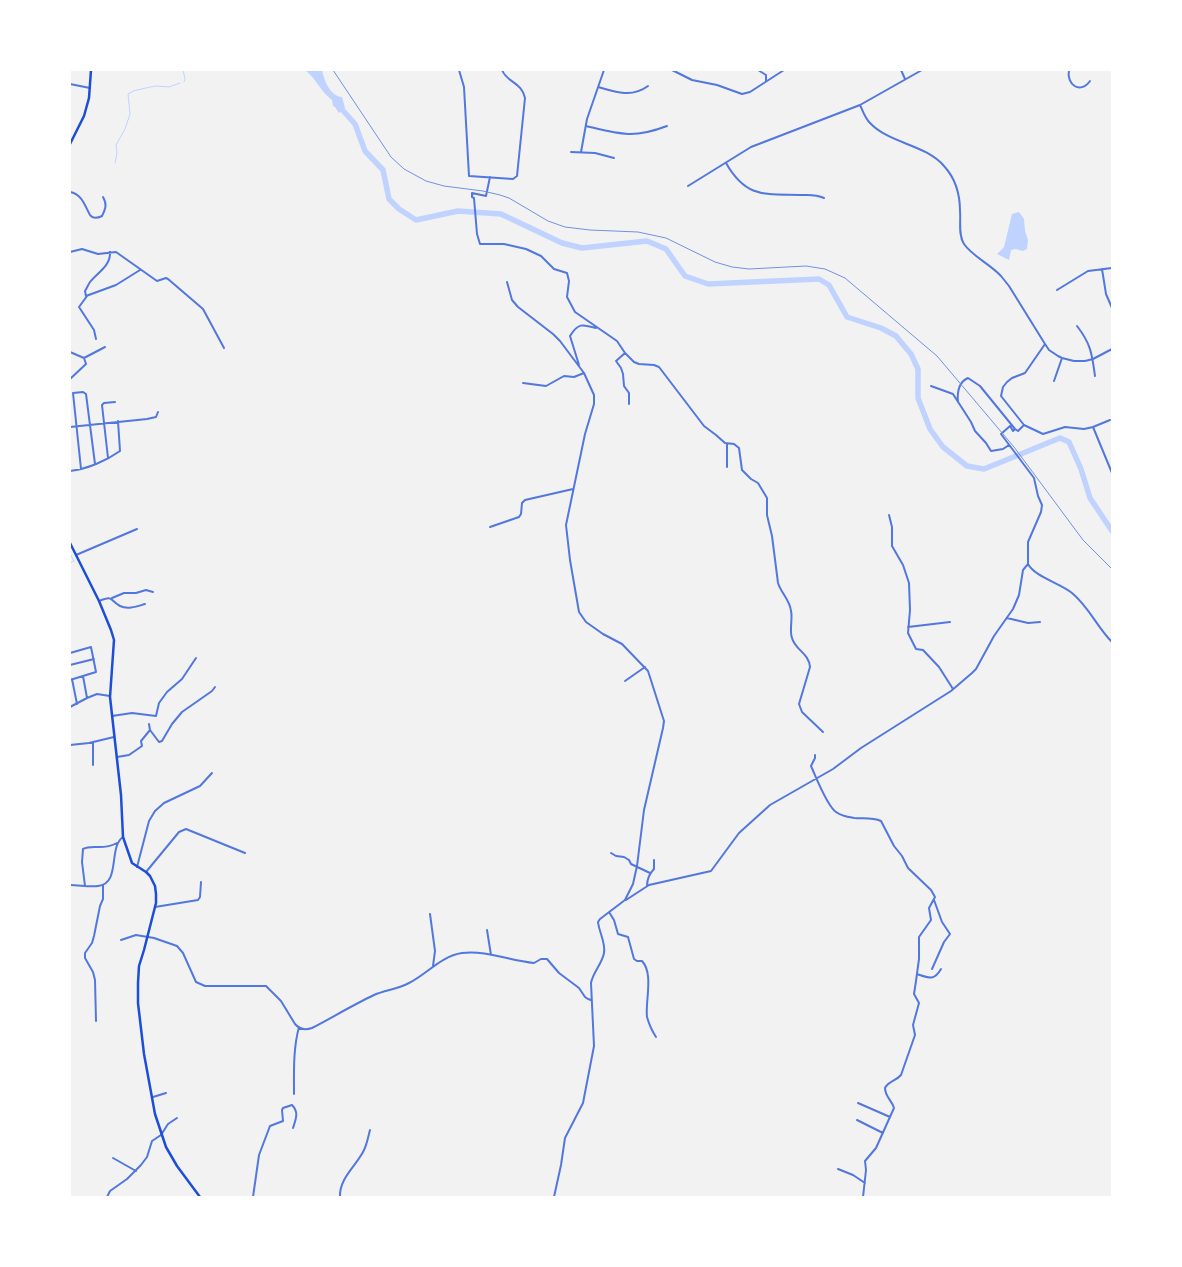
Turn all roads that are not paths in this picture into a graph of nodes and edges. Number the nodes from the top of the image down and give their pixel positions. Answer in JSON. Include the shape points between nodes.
{"nodes":[{"id":1,"x":91,"y":70,"type":"edge"},
{"id":2,"x":459,"y":70,"type":"edge"},
{"id":3,"x":502,"y":70,"type":"edge"},
{"id":4,"x":604,"y":70,"type":"edge"},
{"id":5,"x":672,"y":70,"type":"edge"},
{"id":6,"x":758,"y":70,"type":"edge"},
{"id":7,"x":784,"y":70,"type":"edge"},
{"id":8,"x":901,"y":70,"type":"edge"},
{"id":9,"x":922,"y":70,"type":"edge"},
{"id":10,"x":1069,"y":70,"type":"edge"},
{"id":11,"x":905,"y":79,"type":"junction"},
{"id":12,"x":766,"y":81,"type":"junction"},
{"id":13,"x":1090,"y":82,"type":"dead end"},
{"id":14,"x":70,"y":84,"type":"edge"},
{"id":15,"x":648,"y":86,"type":"dead end"},
{"id":16,"x":598,"y":87,"type":"junction"},
{"id":17,"x":90,"y":88,"type":"junction"},
{"id":18,"x":860,"y":105,"type":"junction"},
{"id":19,"x":586,"y":126,"type":"junction"},
{"id":20,"x":667,"y":126,"type":"dead end"},
{"id":21,"x":70,"y":142,"type":"edge"},
{"id":22,"x":571,"y":152,"type":"dead end"},
{"id":23,"x":581,"y":152,"type":"junction"},
{"id":24,"x":614,"y":158,"type":"dead end"},
{"id":25,"x":726,"y":163,"type":"junction"},
{"id":26,"x":490,"y":177,"type":"junction"},
{"id":27,"x":688,"y":186,"type":"dead end"},
{"id":28,"x":70,"y":192,"type":"edge"},
{"id":29,"x":103,"y":197,"type":"dead end"},
{"id":30,"x":824,"y":198,"type":"dead end"},
{"id":31,"x":70,"y":252,"type":"edge"},
{"id":32,"x":110,"y":252,"type":"junction"},
{"id":33,"x":1112,"y":268,"type":"edge"},
{"id":34,"x":1102,"y":269,"type":"junction"},
{"id":35,"x":140,"y":270,"type":"junction"},
{"id":36,"x":507,"y":282,"type":"dead end"},
{"id":37,"x":1057,"y":290,"type":"dead end"},
{"id":38,"x":87,"y":296,"type":"junction"},
{"id":39,"x":1112,"y":308,"type":"edge"},
{"id":40,"x":1077,"y":326,"type":"dead end"},
{"id":41,"x":598,"y":328,"type":"junction"},
{"id":42,"x":96,"y":339,"type":"dead end"},
{"id":43,"x":1045,"y":344,"type":"junction"},
{"id":44,"x":105,"y":347,"type":"dead end"},
{"id":45,"x":224,"y":348,"type":"dead end"},
{"id":46,"x":1112,"y":349,"type":"edge"},
{"id":47,"x":70,"y":352,"type":"edge"},
{"id":48,"x":625,"y":353,"type":"junction"},
{"id":49,"x":84,"y":358,"type":"junction"},
{"id":50,"x":1062,"y":358,"type":"junction"},
{"id":51,"x":1093,"y":360,"type":"junction"},
{"id":52,"x":579,"y":366,"type":"junction"},
{"id":53,"x":584,"y":373,"type":"junction"},
{"id":54,"x":1094,"y":376,"type":"dead end"},
{"id":55,"x":70,"y":379,"type":"edge"},
{"id":56,"x":1054,"y":381,"type":"dead end"},
{"id":57,"x":523,"y":383,"type":"dead end"},
{"id":58,"x":931,"y":386,"type":"dead end"},
{"id":59,"x":115,"y":402,"type":"dead end"},
{"id":60,"x":958,"y":403,"type":"junction"},
{"id":61,"x":629,"y":404,"type":"dead end"},
{"id":62,"x":158,"y":412,"type":"dead end"},
{"id":63,"x":1110,"y":420,"type":"dead end"},
{"id":64,"x":118,"y":421,"type":"junction"},
{"id":65,"x":104,"y":423,"type":"junction"},
{"id":66,"x":90,"y":424,"type":"junction"},
{"id":67,"x":1024,"y":425,"type":"junction"},
{"id":68,"x":70,"y":426,"type":"edge"},
{"id":69,"x":76,"y":426,"type":"junction"},
{"id":70,"x":1093,"y":428,"type":"junction"},
{"id":71,"x":1016,"y":429,"type":"junction"},
{"id":72,"x":727,"y":444,"type":"junction"},
{"id":73,"x":1010,"y":445,"type":"junction"},
{"id":74,"x":108,"y":458,"type":"junction"},
{"id":75,"x":95,"y":464,"type":"junction"},
{"id":76,"x":727,"y":467,"type":"dead end"},
{"id":77,"x":81,"y":469,"type":"junction"},
{"id":78,"x":70,"y":471,"type":"edge"},
{"id":79,"x":1112,"y":473,"type":"edge"},
{"id":80,"x":573,"y":489,"type":"junction"},
{"id":81,"x":889,"y":515,"type":"dead end"},
{"id":82,"x":490,"y":527,"type":"dead end"},
{"id":83,"x":137,"y":530,"type":"dead end"},
{"id":84,"x":70,"y":543,"type":"edge"},
{"id":85,"x":76,"y":555,"type":"junction"},
{"id":86,"x":1028,"y":564,"type":"junction"},
{"id":87,"x":153,"y":592,"type":"dead end"},
{"id":88,"x":112,"y":598,"type":"junction"},
{"id":89,"x":99,"y":601,"type":"junction"},
{"id":90,"x":145,"y":604,"type":"dead end"},
{"id":91,"x":1007,"y":618,"type":"junction"},
{"id":92,"x":950,"y":622,"type":"dead end"},
{"id":93,"x":1040,"y":622,"type":"dead end"},
{"id":94,"x":908,"y":627,"type":"junction"},
{"id":95,"x":1112,"y":642,"type":"edge"},
{"id":96,"x":70,"y":653,"type":"edge"},
{"id":97,"x":196,"y":658,"type":"dead end"},
{"id":98,"x":94,"y":659,"type":"junction"},
{"id":99,"x":70,"y":665,"type":"edge"},
{"id":100,"x":645,"y":667,"type":"junction"},
{"id":101,"x":83,"y":676,"type":"junction"},
{"id":102,"x":71,"y":679,"type":"edge"},
{"id":103,"x":625,"y":681,"type":"dead end"},
{"id":104,"x":215,"y":687,"type":"dead end"},
{"id":105,"x":953,"y":689,"type":"junction"},
{"id":106,"x":110,"y":696,"type":"junction"},
{"id":107,"x":87,"y":698,"type":"junction"},
{"id":108,"x":77,"y":704,"type":"junction"},
{"id":109,"x":70,"y":707,"type":"edge"},
{"id":110,"x":112,"y":716,"type":"junction"},
{"id":111,"x":150,"y":724,"type":"dead end"},
{"id":112,"x":150,"y":730,"type":"junction"},
{"id":113,"x":823,"y":732,"type":"dead end"},
{"id":114,"x":114,"y":737,"type":"junction"},
{"id":115,"x":92,"y":742,"type":"junction"},
{"id":116,"x":70,"y":745,"type":"edge"},
{"id":117,"x":815,"y":755,"type":"dead end"},
{"id":118,"x":117,"y":757,"type":"junction"},
{"id":119,"x":93,"y":765,"type":"dead end"},
{"id":120,"x":212,"y":772,"type":"dead end"},
{"id":121,"x":816,"y":778,"type":"junction"},
{"id":122,"x":123,"y":837,"type":"junction"},
{"id":123,"x":117,"y":843,"type":"junction"},
{"id":124,"x":245,"y":852,"type":"dead end"},
{"id":125,"x":611,"y":853,"type":"dead end"},
{"id":126,"x":654,"y":860,"type":"dead end"},
{"id":127,"x":637,"y":866,"type":"junction"},
{"id":128,"x":137,"y":867,"type":"junction"},
{"id":129,"x":146,"y":872,"type":"junction"},
{"id":130,"x":650,"y":873,"type":"junction"},
{"id":131,"x":201,"y":882,"type":"dead end"},
{"id":132,"x":70,"y":885,"type":"edge"},
{"id":133,"x":103,"y":885,"type":"junction"},
{"id":134,"x":85,"y":886,"type":"junction"},
{"id":135,"x":647,"y":886,"type":"junction"},
{"id":136,"x":625,"y":900,"type":"junction"},
{"id":137,"x":934,"y":900,"type":"junction"},
{"id":138,"x":155,"y":907,"type":"junction"},
{"id":139,"x":609,"y":912,"type":"junction"},
{"id":140,"x":430,"y":914,"type":"dead end"},
{"id":141,"x":487,"y":930,"type":"dead end"},
{"id":142,"x":148,"y":937,"type":"junction"},
{"id":143,"x":121,"y":940,"type":"dead end"},
{"id":144,"x":491,"y":955,"type":"junction"},
{"id":145,"x":433,"y":968,"type":"junction"},
{"id":146,"x":932,"y":969,"type":"dead end"},
{"id":147,"x":941,"y":969,"type":"dead end"},
{"id":148,"x":917,"y":974,"type":"junction"},
{"id":149,"x":591,"y":1000,"type":"junction"},
{"id":150,"x":96,"y":1021,"type":"dead end"},
{"id":151,"x":299,"y":1027,"type":"junction"},
{"id":152,"x":656,"y":1037,"type":"dead end"},
{"id":153,"x":166,"y":1093,"type":"dead end"},
{"id":154,"x":294,"y":1094,"type":"dead end"},
{"id":155,"x":153,"y":1097,"type":"junction"},
{"id":156,"x":858,"y":1104,"type":"dead end"},
{"id":157,"x":890,"y":1117,"type":"junction"},
{"id":158,"x":177,"y":1118,"type":"dead end"},
{"id":159,"x":858,"y":1120,"type":"dead end"},
{"id":160,"x":293,"y":1128,"type":"dead end"},
{"id":161,"x":370,"y":1130,"type":"dead end"},
{"id":162,"x":883,"y":1133,"type":"junction"},
{"id":163,"x":161,"y":1135,"type":"junction"},
{"id":164,"x":113,"y":1158,"type":"dead end"},
{"id":165,"x":838,"y":1169,"type":"dead end"},
{"id":166,"x":136,"y":1171,"type":"junction"},
{"id":167,"x":865,"y":1183,"type":"junction"},
{"id":168,"x":107,"y":1197,"type":"edge"},
{"id":169,"x":200,"y":1197,"type":"edge"},
{"id":170,"x":253,"y":1197,"type":"edge"},
{"id":171,"x":340,"y":1197,"type":"edge"},
{"id":172,"x":554,"y":1197,"type":"edge"},
{"id":173,"x":863,"y":1197,"type":"edge"}],
"edges":[{"from":1,"to":17,"type":"main road"},
{"from":2,"to":26,"type":"street","via":[[464,88],[469,176]]},
{"from":3,"to":26,"type":"street","via":[[506,77],[521,88],[524,98],[517,176],[513,179]]},
{"from":4,"to":16,"type":"street"},
{"from":5,"to":12,"type":"street","via":[[692,80],[742,94]]},
{"from":6,"to":12,"type":"street","via":[[766,75]]},
{"from":7,"to":12,"type":"street"},
{"from":8,"to":11,"type":"street"},
{"from":9,"to":11,"type":"street"},
{"from":10,"to":13,"type":"street","via":[[1069,80],[1074,86],[1081,87]]},
{"from":11,"to":18,"type":"street"},
{"from":14,"to":17,"type":"street"},
{"from":15,"to":16,"type":"street","via":[[628,94]]},
{"from":16,"to":19,"type":"street"},
{"from":17,"to":21,"type":"main road","via":[[84,116]]},
{"from":18,"to":25,"type":"street","via":[[758,144]]},
{"from":18,"to":43,"type":"street","via":[[874,127],[932,155],[948,171],[958,193],[963,243],[1001,276]]},
{"from":19,"to":20,"type":"street","via":[[627,135],[642,134]]},
{"from":19,"to":23,"type":"street"},
{"from":22,"to":23,"type":"street"},
{"from":23,"to":24,"type":"street"},
{"from":25,"to":27,"type":"street"},
{"from":25,"to":30,"type":"street","via":[[739,182],[752,190],[768,194],[815,195]]},
{"from":26,"to":41,"type":"street","via":[[486,196],[472,193],[476,234],[480,244],[504,244],[526,249],[541,256],[554,269],[567,273],[568,297],[573,309]]},
{"from":28,"to":29,"type":"street","via":[[80,198],[90,215],[96,218],[102,216],[106,209]]},
{"from":31,"to":32,"type":"street","via":[[82,249],[96,254]]},
{"from":32,"to":35,"type":"street","via":[[118,254]]},
{"from":32,"to":38,"type":"street","via":[[109,260],[85,291]]},
{"from":33,"to":34,"type":"street"},
{"from":34,"to":37,"type":"street","via":[[1083,273]]},
{"from":34,"to":39,"type":"street","via":[[1106,294]]},
{"from":35,"to":38,"type":"street","via":[[119,284]]},
{"from":35,"to":45,"type":"street","via":[[157,281],[168,279],[203,309]]},
{"from":36,"to":52,"type":"street","via":[[512,300],[553,334]]},
{"from":38,"to":42,"type":"street","via":[[79,306],[94,330]]},
{"from":40,"to":51,"type":"street","via":[[1088,341]]},
{"from":41,"to":48,"type":"street","via":[[617,341]]},
{"from":41,"to":52,"type":"street","via":[[585,324],[570,336]]},
{"from":43,"to":50,"type":"street","via":[[1049,350]]},
{"from":43,"to":67,"type":"street","via":[[1025,373],[1010,380],[1001,392],[1001,396]]},
{"from":44,"to":49,"type":"street"},
{"from":46,"to":51,"type":"street"},
{"from":47,"to":49,"type":"street"},
{"from":48,"to":61,"type":"street","via":[[616,362],[629,393]]},
{"from":48,"to":72,"type":"street","via":[[637,363],[654,364],[659,367],[704,426]]},
{"from":49,"to":55,"type":"street","via":[[86,364]]},
{"from":50,"to":51,"type":"street"},
{"from":50,"to":56,"type":"street"},
{"from":51,"to":54,"type":"street"},
{"from":52,"to":53,"type":"street"},
{"from":53,"to":57,"type":"street","via":[[574,377],[564,376],[546,386]]},
{"from":53,"to":80,"type":"street","via":[[594,400]]},
{"from":58,"to":60,"type":"street","via":[[953,394]]},
{"from":59,"to":65,"type":"street","via":[[102,405]]},
{"from":60,"to":71,"type":"street","via":[[961,383],[968,378],[980,386]]},
{"from":60,"to":73,"type":"street","via":[[975,431],[991,450],[1003,449]]},
{"from":62,"to":64,"type":"street","via":[[156,417]]},
{"from":63,"to":70,"type":"street"},
{"from":64,"to":65,"type":"street"},
{"from":64,"to":74,"type":"street","via":[[120,451]]},
{"from":65,"to":66,"type":"street"},
{"from":65,"to":74,"type":"street"},
{"from":66,"to":69,"type":"street"},
{"from":66,"to":69,"type":"street","via":[[86,394],[72,393]]},
{"from":66,"to":75,"type":"street"},
{"from":67,"to":70,"type":"street","via":[[1043,434],[1065,427]]},
{"from":67,"to":71,"type":"street","via":[[1018,431]]},
{"from":68,"to":69,"type":"street"},
{"from":69,"to":77,"type":"street"},
{"from":70,"to":79,"type":"street"},
{"from":71,"to":73,"type":"street","via":[[1013,431],[1010,426],[1001,434]]},
{"from":72,"to":76,"type":"street"},
{"from":72,"to":113,"type":"street","via":[[734,444],[739,448],[742,470],[758,483],[767,498],[767,515],[778,583],[791,610],[792,638],[803,651],[810,666],[799,704],[802,712]]},
{"from":73,"to":86,"type":"street","via":[[1035,480],[1042,505],[1028,542]]},
{"from":74,"to":75,"type":"street"},
{"from":75,"to":77,"type":"street"},
{"from":77,"to":78,"type":"street"},
{"from":80,"to":82,"type":"street","via":[[525,500],[521,505],[519,518]]},
{"from":80,"to":100,"type":"street","via":[[566,525],[579,612],[586,622],[622,644]]},
{"from":81,"to":94,"type":"street","via":[[892,546],[903,565],[909,583]]},
{"from":83,"to":85,"type":"street"},
{"from":84,"to":85,"type":"main road"},
{"from":85,"to":89,"type":"main road"},
{"from":86,"to":91,"type":"street","via":[[1023,570],[1017,602]]},
{"from":86,"to":95,"type":"street","via":[[1034,572],[1067,589],[1082,601]]},
{"from":87,"to":88,"type":"street","via":[[146,590],[124,593]]},
{"from":88,"to":89,"type":"street"},
{"from":88,"to":90,"type":"street","via":[[122,607],[133,608]]},
{"from":89,"to":106,"type":"main road","via":[[114,640]]},
{"from":91,"to":93,"type":"street","via":[[1028,623]]},
{"from":91,"to":105,"type":"street","via":[[976,669]]},
{"from":92,"to":94,"type":"street"},
{"from":94,"to":105,"type":"street","via":[[908,633],[916,648],[923,650],[939,667]]},
{"from":96,"to":98,"type":"street","via":[[91,647]]},
{"from":97,"to":110,"type":"street","via":[[182,679],[159,703],[156,716],[132,713]]},
{"from":98,"to":99,"type":"street"},
{"from":98,"to":101,"type":"street","via":[[96,672]]},
{"from":100,"to":103,"type":"street"},
{"from":100,"to":127,"type":"street","via":[[650,674],[664,723],[644,810]]},
{"from":101,"to":102,"type":"street"},
{"from":101,"to":107,"type":"street"},
{"from":102,"to":108,"type":"street"},
{"from":104,"to":112,"type":"street","via":[[182,712],[162,741],[160,742]]},
{"from":105,"to":121,"type":"street"},
{"from":106,"to":107,"type":"street","via":[[96,694]]},
{"from":106,"to":110,"type":"main road"},
{"from":107,"to":108,"type":"street"},
{"from":108,"to":109,"type":"street"},
{"from":110,"to":114,"type":"main road"},
{"from":111,"to":112,"type":"street"},
{"from":112,"to":118,"type":"street","via":[[141,741],[142,746],[129,755]]},
{"from":114,"to":115,"type":"street"},
{"from":114,"to":118,"type":"main road"},
{"from":115,"to":116,"type":"street"},
{"from":115,"to":119,"type":"street"},
{"from":117,"to":121,"type":"street","via":[[811,764]]},
{"from":118,"to":122,"type":"main road"},
{"from":120,"to":128,"type":"street","via":[[200,786],[164,803],[155,811],[149,821]]},
{"from":121,"to":135,"type":"street","via":[[760,813],[734,839],[711,871]]},
{"from":121,"to":137,"type":"street","via":[[835,812],[847,817],[874,818],[881,821],[908,868],[933,892]]},
{"from":122,"to":123,"type":"street"},
{"from":122,"to":128,"type":"main road","via":[[132,863]]},
{"from":123,"to":133,"type":"street","via":[[111,876]]},
{"from":123,"to":134,"type":"street","via":[[105,848],[83,848]]},
{"from":124,"to":129,"type":"street","via":[[183,829]]},
{"from":125,"to":127,"type":"street","via":[[624,857]]},
{"from":126,"to":130,"type":"street","via":[[654,869]]},
{"from":127,"to":130,"type":"street"},
{"from":127,"to":136,"type":"street","via":[[633,884]]},
{"from":128,"to":129,"type":"main road"},
{"from":129,"to":138,"type":"main road","via":[[155,886]]},
{"from":130,"to":135,"type":"street"},
{"from":131,"to":138,"type":"street","via":[[198,900]]},
{"from":132,"to":134,"type":"street"},
{"from":133,"to":134,"type":"street"},
{"from":133,"to":150,"type":"street","via":[[103,899],[94,936],[85,953],[95,980]]},
{"from":135,"to":136,"type":"street"},
{"from":136,"to":139,"type":"street"},
{"from":137,"to":146,"type":"street","via":[[942,922],[950,934]]},
{"from":137,"to":148,"type":"street","via":[[929,910],[931,920],[919,937]]},
{"from":138,"to":142,"type":"main road"},
{"from":139,"to":149,"type":"street","via":[[598,922],[604,954],[593,976]]},
{"from":139,"to":152,"type":"street","via":[[618,934],[628,937],[634,959],[642,961],[645,965],[648,987],[647,1018]]},
{"from":140,"to":145,"type":"street","via":[[435,952]]},
{"from":141,"to":144,"type":"street"},
{"from":142,"to":143,"type":"street","via":[[136,935]]},
{"from":142,"to":151,"type":"street","via":[[179,947],[199,984],[269,988]]},
{"from":142,"to":155,"type":"main road","via":[[139,966],[138,1003],[144,1054]]},
{"from":144,"to":145,"type":"street","via":[[459,954],[443,960]]},
{"from":144,"to":149,"type":"street","via":[[534,963],[547,959],[559,973]]},
{"from":145,"to":151,"type":"street","via":[[404,986],[374,996],[312,1028],[307,1030]]},
{"from":147,"to":148,"type":"street","via":[[933,977]]},
{"from":148,"to":157,"type":"street","via":[[914,994],[919,1003],[913,1025],[915,1035],[900,1076],[885,1088],[886,1096],[894,1106]]},
{"from":149,"to":172,"type":"street","via":[[594,1046],[583,1103],[565,1138]]},
{"from":151,"to":154,"type":"street","via":[[296,1036]]},
{"from":153,"to":155,"type":"street"},
{"from":155,"to":163,"type":"main road"},
{"from":156,"to":157,"type":"street"},
{"from":157,"to":162,"type":"street"},
{"from":158,"to":163,"type":"street","via":[[168,1124]]},
{"from":159,"to":162,"type":"street"},
{"from":160,"to":170,"type":"street","via":[[297,1115],[292,1105],[283,1108],[283,1121],[270,1126],[257,1164]]},
{"from":161,"to":171,"type":"street","via":[[363,1152],[342,1184]]},
{"from":162,"to":167,"type":"street","via":[[876,1148],[865,1161]]},
{"from":163,"to":166,"type":"street","via":[[152,1140],[145,1160]]},
{"from":163,"to":169,"type":"main road","via":[[170,1156]]},
{"from":164,"to":166,"type":"street"},
{"from":165,"to":167,"type":"street","via":[[853,1174]]},
{"from":166,"to":168,"type":"street","via":[[110,1191]]},
{"from":167,"to":173,"type":"street"}]}
